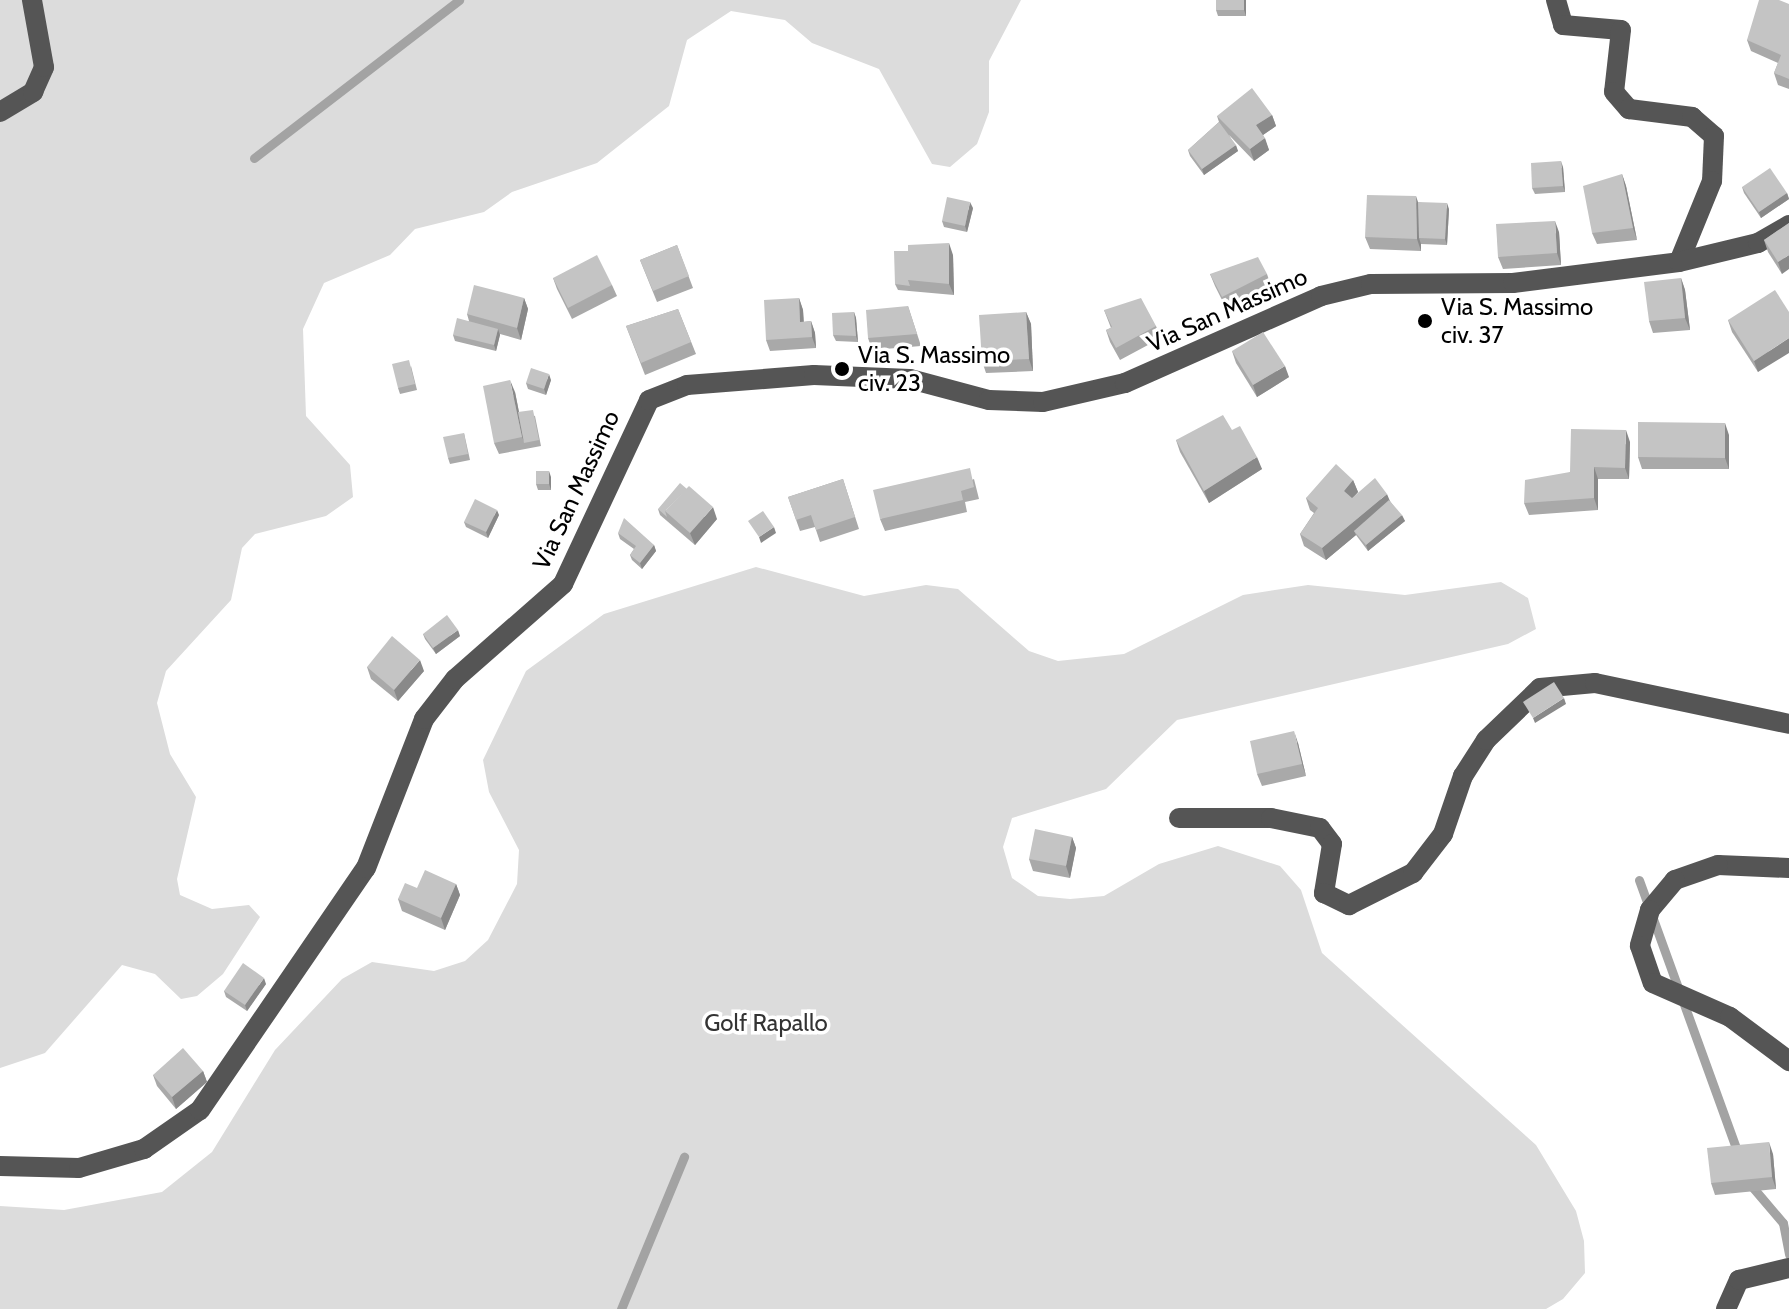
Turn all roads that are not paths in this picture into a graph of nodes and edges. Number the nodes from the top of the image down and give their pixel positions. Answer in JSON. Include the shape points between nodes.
{"nodes":[{"id":1,"x":32,"y":0,"type":"edge"},
{"id":2,"x":1556,"y":0,"type":"edge"},
{"id":3,"x":0,"y":112,"type":"edge"},
{"id":4,"x":1789,"y":225,"type":"edge"},
{"id":5,"x":1679,"y":262,"type":"junction"},
{"id":6,"x":1789,"y":724,"type":"edge"},
{"id":7,"x":1179,"y":818,"type":"dead end"},
{"id":8,"x":1789,"y":868,"type":"edge"},
{"id":9,"x":1789,"y":1061,"type":"edge"},
{"id":10,"x":0,"y":1166,"type":"edge"},
{"id":11,"x":1789,"y":1268,"type":"edge"},
{"id":12,"x":1726,"y":1309,"type":"edge"}],
"edges":[{"from":1,"to":3,"type":"street","via":[[44,67],[33,92]]},
{"from":2,"to":5,"type":"street","via":[[1563,25],[1621,30],[1614,92],[1629,109],[1692,117],[1714,136],[1712,181]]},
{"from":4,"to":5,"type":"street","name":"Via San Massimo","via":[[1758,243]]},
{"from":5,"to":10,"type":"street","name":"Via San Massimo","via":[[1513,283],[1371,284],[1321,296],[1125,383],[1043,402],[989,400],[910,379],[814,375],[687,385],[649,400],[563,584],[455,679],[424,719],[366,868],[200,1110],[144,1149],[79,1168]]},
{"from":6,"to":7,"type":"street","via":[[1608,685],[1540,688],[1486,740],[1463,776],[1443,834],[1413,873],[1349,905],[1324,893],[1332,844],[1320,828],[1271,818]]},
{"from":8,"to":9,"type":"street","via":[[1718,865],[1675,880],[1650,910],[1640,946],[1646,976],[1661,989],[1730,1017]]},
{"from":11,"to":12,"type":"street","via":[[1739,1280]]}]}
